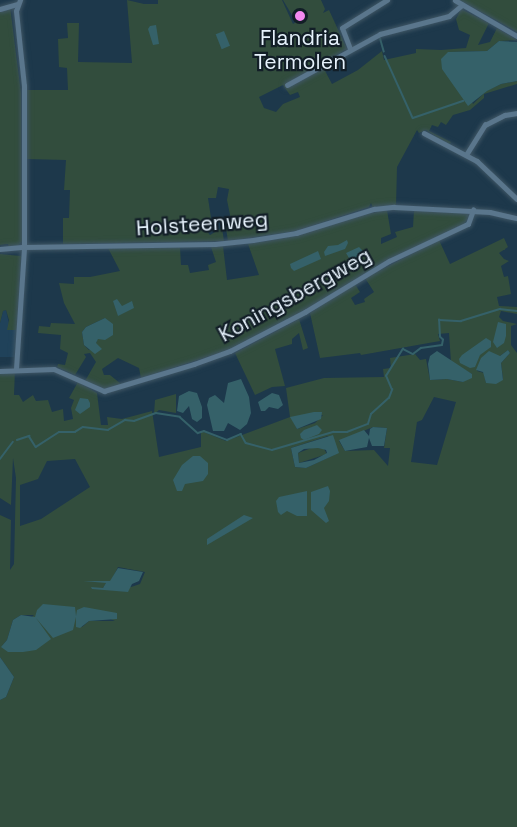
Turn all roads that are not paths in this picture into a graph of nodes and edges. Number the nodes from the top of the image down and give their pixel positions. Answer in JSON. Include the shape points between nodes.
{"nodes":[{"id":1,"x":387,"y":0,"type":"edge"},
{"id":2,"x":454,"y":0,"type":"edge"},
{"id":3,"x":19,"y":2,"type":"edge"},
{"id":4,"x":462,"y":5,"type":"junction"},
{"id":5,"x":0,"y":9,"type":"edge"},
{"id":6,"x":517,"y":36,"type":"edge"},
{"id":7,"x":350,"y":49,"type":"junction"},
{"id":8,"x":287,"y":85,"type":"dead end"},
{"id":9,"x":517,"y":113,"type":"edge"},
{"id":10,"x":424,"y":134,"type":"dead end"},
{"id":11,"x":466,"y":155,"type":"junction"},
{"id":12,"x":517,"y":199,"type":"edge"},
{"id":13,"x":473,"y":210,"type":"junction"},
{"id":14,"x":517,"y":218,"type":"edge"},
{"id":15,"x":24,"y":247,"type":"junction"},
{"id":16,"x":0,"y":249,"type":"edge"},
{"id":17,"x":16,"y":369,"type":"junction"},
{"id":18,"x":0,"y":371,"type":"edge"}],
"edges":[{"from":1,"to":7,"type":"street","via":[[342,28]]},
{"from":2,"to":4,"type":"street"},
{"from":3,"to":5,"type":"street"},
{"from":3,"to":15,"type":"street","via":[[16,11],[24,86]]},
{"from":4,"to":6,"type":"street"},
{"from":4,"to":7,"type":"street","via":[[449,16],[380,34]]},
{"from":7,"to":8,"type":"street"},
{"from":9,"to":11,"type":"street","via":[[485,125]]},
{"from":10,"to":11,"type":"street"},
{"from":11,"to":12,"type":"street","via":[[492,172]]},
{"from":13,"to":14,"type":"street","name":"Holsteenweg"},
{"from":13,"to":15,"type":"street","name":"Holsteenweg","via":[[374,209],[296,233],[215,244]]},
{"from":13,"to":17,"type":"street","name":"Koningsbergweg","via":[[468,224],[389,261],[305,312],[230,351],[194,364],[104,391],[54,369]]},
{"from":15,"to":16,"type":"street","name":"Holsteenweg"},
{"from":15,"to":17,"type":"street"},
{"from":17,"to":18,"type":"street"}]}
